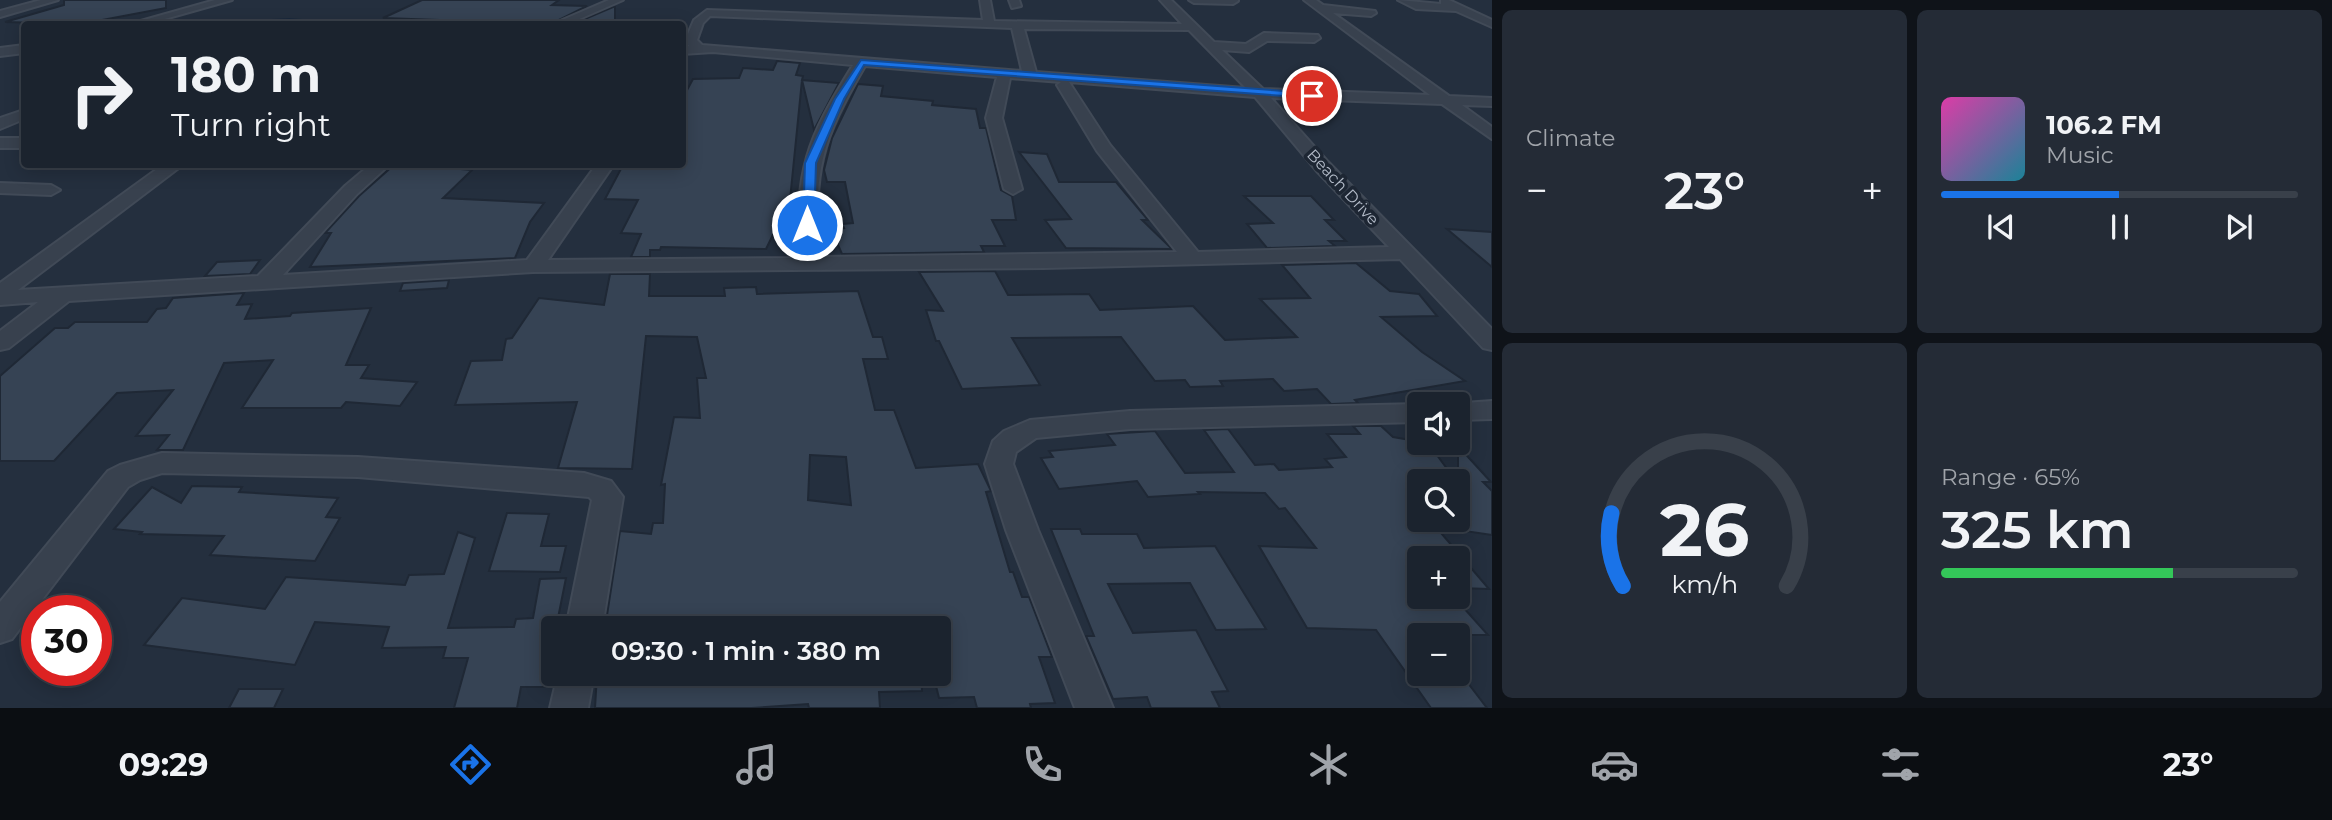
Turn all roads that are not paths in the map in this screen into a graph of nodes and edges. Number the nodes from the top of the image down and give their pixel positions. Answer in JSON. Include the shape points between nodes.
{"nodes":[{"id":1,"x":3,"y":0,"type":"edge"},
{"id":2,"x":53,"y":0,"type":"edge"},
{"id":3,"x":227,"y":0,"type":"edge"},
{"id":4,"x":618,"y":0,"type":"edge"},
{"id":5,"x":985,"y":0,"type":"edge"},
{"id":6,"x":1166,"y":0,"type":"edge"},
{"id":7,"x":1194,"y":0,"type":"edge"},
{"id":8,"x":1404,"y":0,"type":"edge"},
{"id":9,"x":1441,"y":0,"type":"edge"},
{"id":10,"x":1233,"y":1,"type":"edge"},
{"id":11,"x":39,"y":4,"type":"junction"},
{"id":12,"x":789,"y":4,"type":"dead end"},
{"id":13,"x":1314,"y":4,"type":"edge"},
{"id":14,"x":704,"y":8,"type":"junction"},
{"id":15,"x":744,"y":8,"type":"dead end"},
{"id":16,"x":1458,"y":8,"type":"junction"},
{"id":17,"x":1371,"y":13,"type":"dead end"},
{"id":18,"x":0,"y":14,"type":"edge"},
{"id":19,"x":783,"y":16,"type":"junction"},
{"id":20,"x":1478,"y":17,"type":"junction"},
{"id":21,"x":1492,"y":18,"type":"edge"},
{"id":22,"x":1449,"y":20,"type":"dead end"},
{"id":23,"x":147,"y":21,"type":"edge"},
{"id":24,"x":566,"y":21,"type":"edge"},
{"id":25,"x":989,"y":24,"type":"junction"},
{"id":26,"x":1492,"y":24,"type":"edge"},
{"id":27,"x":1017,"y":25,"type":"junction"},
{"id":28,"x":1191,"y":27,"type":"junction"},
{"id":29,"x":1476,"y":31,"type":"dead end"},
{"id":30,"x":1492,"y":35,"type":"edge"},
{"id":31,"x":1314,"y":38,"type":"dead end"},
{"id":32,"x":1208,"y":44,"type":"junction"},
{"id":33,"x":21,"y":49,"type":"edge"},
{"id":34,"x":692,"y":50,"type":"edge"},
{"id":35,"x":0,"y":52,"type":"edge"},
{"id":36,"x":861,"y":62,"type":"junction"},
{"id":37,"x":1004,"y":72,"type":"junction"},
{"id":38,"x":1030,"y":75,"type":"junction"},
{"id":39,"x":1064,"y":85,"type":"dead end"},
{"id":40,"x":1259,"y":93,"type":"junction"},
{"id":41,"x":1445,"y":101,"type":"junction"},
{"id":42,"x":1492,"y":102,"type":"edge"},
{"id":43,"x":21,"y":115,"type":"edge"},
{"id":44,"x":0,"y":124,"type":"edge"},
{"id":45,"x":1492,"y":135,"type":"edge"},
{"id":46,"x":0,"y":143,"type":"edge"},
{"id":47,"x":21,"y":143,"type":"edge"},
{"id":48,"x":171,"y":168,"type":"edge"},
{"id":49,"x":377,"y":168,"type":"edge"},
{"id":50,"x":604,"y":168,"type":"edge"},
{"id":51,"x":0,"y":188,"type":"edge"},
{"id":52,"x":1013,"y":189,"type":"dead end"},
{"id":53,"x":51,"y":190,"type":"dead end"},
{"id":54,"x":1406,"y":253,"type":"junction"},
{"id":55,"x":1193,"y":259,"type":"junction"},
{"id":56,"x":809,"y":264,"type":"junction"},
{"id":57,"x":533,"y":267,"type":"junction"},
{"id":58,"x":264,"y":282,"type":"junction"},
{"id":59,"x":0,"y":293,"type":"edge"},
{"id":60,"x":63,"y":294,"type":"junction"},
{"id":61,"x":0,"y":298,"type":"edge"},
{"id":62,"x":0,"y":343,"type":"edge"},
{"id":63,"x":1492,"y":343,"type":"edge"},
{"id":64,"x":1492,"y":410,"type":"edge"},
{"id":65,"x":1470,"y":411,"type":"edge"},
{"id":66,"x":1407,"y":413,"type":"edge"},
{"id":67,"x":586,"y":616,"type":"edge"},
{"id":68,"x":0,"y":628,"type":"edge"},
{"id":69,"x":574,"y":686,"type":"edge"},
{"id":70,"x":569,"y":708,"type":"edge"},
{"id":71,"x":1094,"y":708,"type":"edge"}],
"edges":[{"from":1,"to":11,"type":"street"},
{"from":2,"to":11,"type":"street"},
{"from":3,"to":23,"type":"street"},
{"from":4,"to":24,"type":"street"},
{"from":5,"to":25,"type":"street"},
{"from":6,"to":28,"type":"street","name":"Beach Drive"},
{"from":7,"to":10,"type":"street"},
{"from":8,"to":16,"type":"street","via":[[1416,6]]},
{"from":9,"to":16,"type":"street"},
{"from":11,"to":18,"type":"street"},
{"from":12,"to":19,"type":"street"},
{"from":13,"to":17,"type":"street"},
{"from":13,"to":41,"type":"street"},
{"from":14,"to":15,"type":"street"},
{"from":14,"to":19,"type":"street"},
{"from":14,"to":34,"type":"street"},
{"from":16,"to":20,"type":"street"},
{"from":19,"to":25,"type":"street","via":[[856,24]]},
{"from":20,"to":21,"type":"street"},
{"from":20,"to":26,"type":"street"},
{"from":22,"to":26,"type":"street"},
{"from":25,"to":27,"type":"street"},
{"from":27,"to":28,"type":"street","via":[[1108,22]]},
{"from":27,"to":38,"type":"street"},
{"from":28,"to":32,"type":"street","name":"Beach Drive"},
{"from":29,"to":30,"type":"street"},
{"from":31,"to":32,"type":"street","via":[[1264,37],[1249,48]]},
{"from":32,"to":40,"type":"street","name":"Beach Drive"},
{"from":33,"to":35,"type":"street"},
{"from":34,"to":36,"type":"street","via":[[843,55]]},
{"from":36,"to":37,"type":"street"},
{"from":36,"to":56,"type":"street","via":[[811,163],[806,205]]},
{"from":37,"to":38,"type":"street"},
{"from":37,"to":52,"type":"street","via":[[994,118]]},
{"from":38,"to":40,"type":"street"},
{"from":39,"to":55,"type":"street","via":[[1103,148]]},
{"from":40,"to":41,"type":"street"},
{"from":40,"to":54,"type":"street","name":"Beach Drive"},
{"from":41,"to":42,"type":"street"},
{"from":41,"to":45,"type":"street"},
{"from":43,"to":44,"type":"street"},
{"from":46,"to":47,"type":"street"},
{"from":48,"to":59,"type":"street"},
{"from":49,"to":58,"type":"street"},
{"from":50,"to":57,"type":"street"},
{"from":51,"to":53,"type":"street"},
{"from":54,"to":55,"type":"street"},
{"from":54,"to":63,"type":"street","name":"Beach Drive"},
{"from":55,"to":56,"type":"street"},
{"from":56,"to":57,"type":"street"},
{"from":57,"to":58,"type":"street"},
{"from":58,"to":60,"type":"street"},
{"from":60,"to":61,"type":"street"},
{"from":60,"to":62,"type":"street"},
{"from":64,"to":65,"type":"street"},
{"from":66,"to":71,"type":"street","via":[[1130,420],[1030,429],[1003,448],[999,464],[1022,530]]},
{"from":67,"to":68,"type":"street","via":[[608,497],[600,489],[584,484],[358,467],[162,463],[118,480]]},
{"from":69,"to":70,"type":"street"}]}
